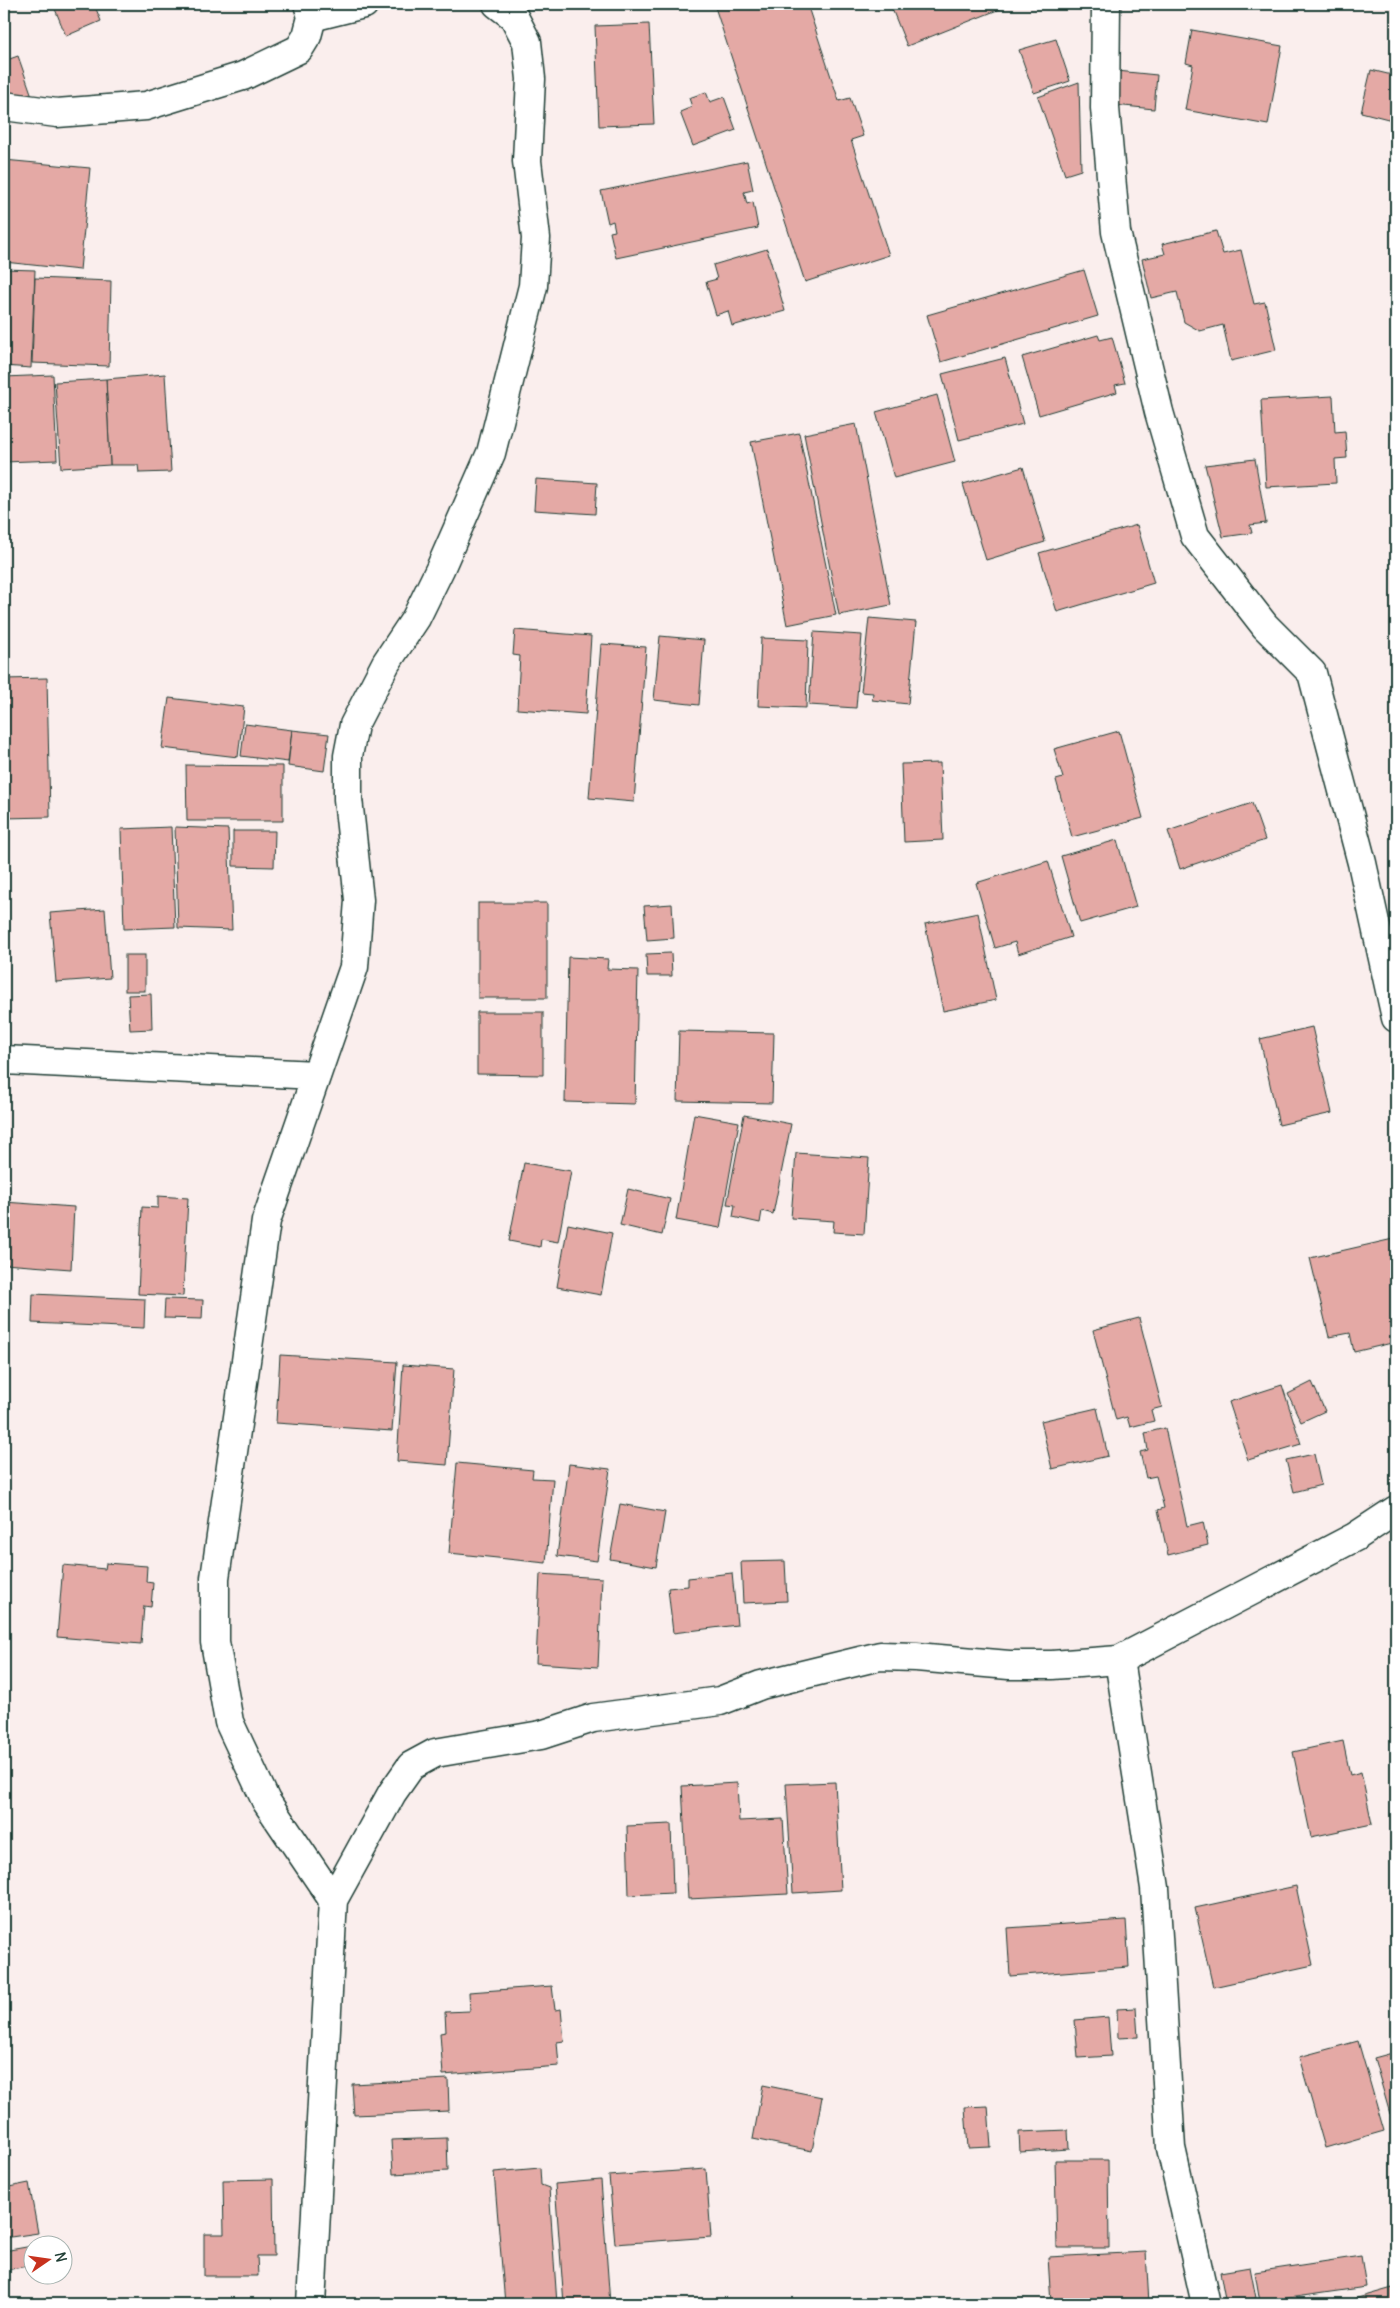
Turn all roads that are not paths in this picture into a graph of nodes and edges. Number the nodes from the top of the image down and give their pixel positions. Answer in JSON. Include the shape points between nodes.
{"nodes":[{"id":1,"x":364,"y":4,"type":"edge"},
{"id":2,"x":497,"y":4,"type":"edge"},
{"id":3,"x":1106,"y":4,"type":"edge"},
{"id":4,"x":310,"y":10,"type":"edge"},
{"id":5,"x":4,"y":106,"type":"edge"},
{"id":6,"x":1396,"y":1018,"type":"edge"},
{"id":7,"x":4,"y":1060,"type":"edge"},
{"id":8,"x":316,"y":1075,"type":"junction"},
{"id":9,"x":1396,"y":1510,"type":"edge"},
{"id":10,"x":1119,"y":1660,"type":"junction"},
{"id":11,"x":332,"y":1900,"type":"junction"},
{"id":12,"x":312,"y":2304,"type":"edge"},
{"id":13,"x":1206,"y":2304,"type":"edge"}],
"edges":[{"from":1,"to":4,"type":"street"},
{"from":2,"to":8,"type":"street","via":[[514,17],[527,42],[530,79],[527,161],[536,238],[533,286],[491,453],[416,618],[386,663],[354,725],[348,756],[348,799],[359,900],[354,967]]},
{"from":3,"to":6,"type":"street","via":[[1104,108],[1116,232],[1159,412],[1195,536],[1264,626],[1312,673],[1362,863]]},
{"from":4,"to":5,"type":"street","via":[[307,36],[299,49],[243,76],[146,106],[57,113]]},
{"from":7,"to":8,"type":"street"},
{"from":8,"to":11,"type":"street","via":[[266,1221],[214,1578],[215,1642],[229,1722],[266,1801]]},
{"from":9,"to":10,"type":"street","via":[[1355,1537]]},
{"from":10,"to":11,"type":"street","via":[[1009,1665],[880,1656],[761,1685],[720,1701],[594,1718],[541,1735],[435,1753],[411,1766],[392,1793]]},
{"from":10,"to":13,"type":"street","via":[[1155,1888],[1171,2148]]},
{"from":11,"to":12,"type":"street"}]}
